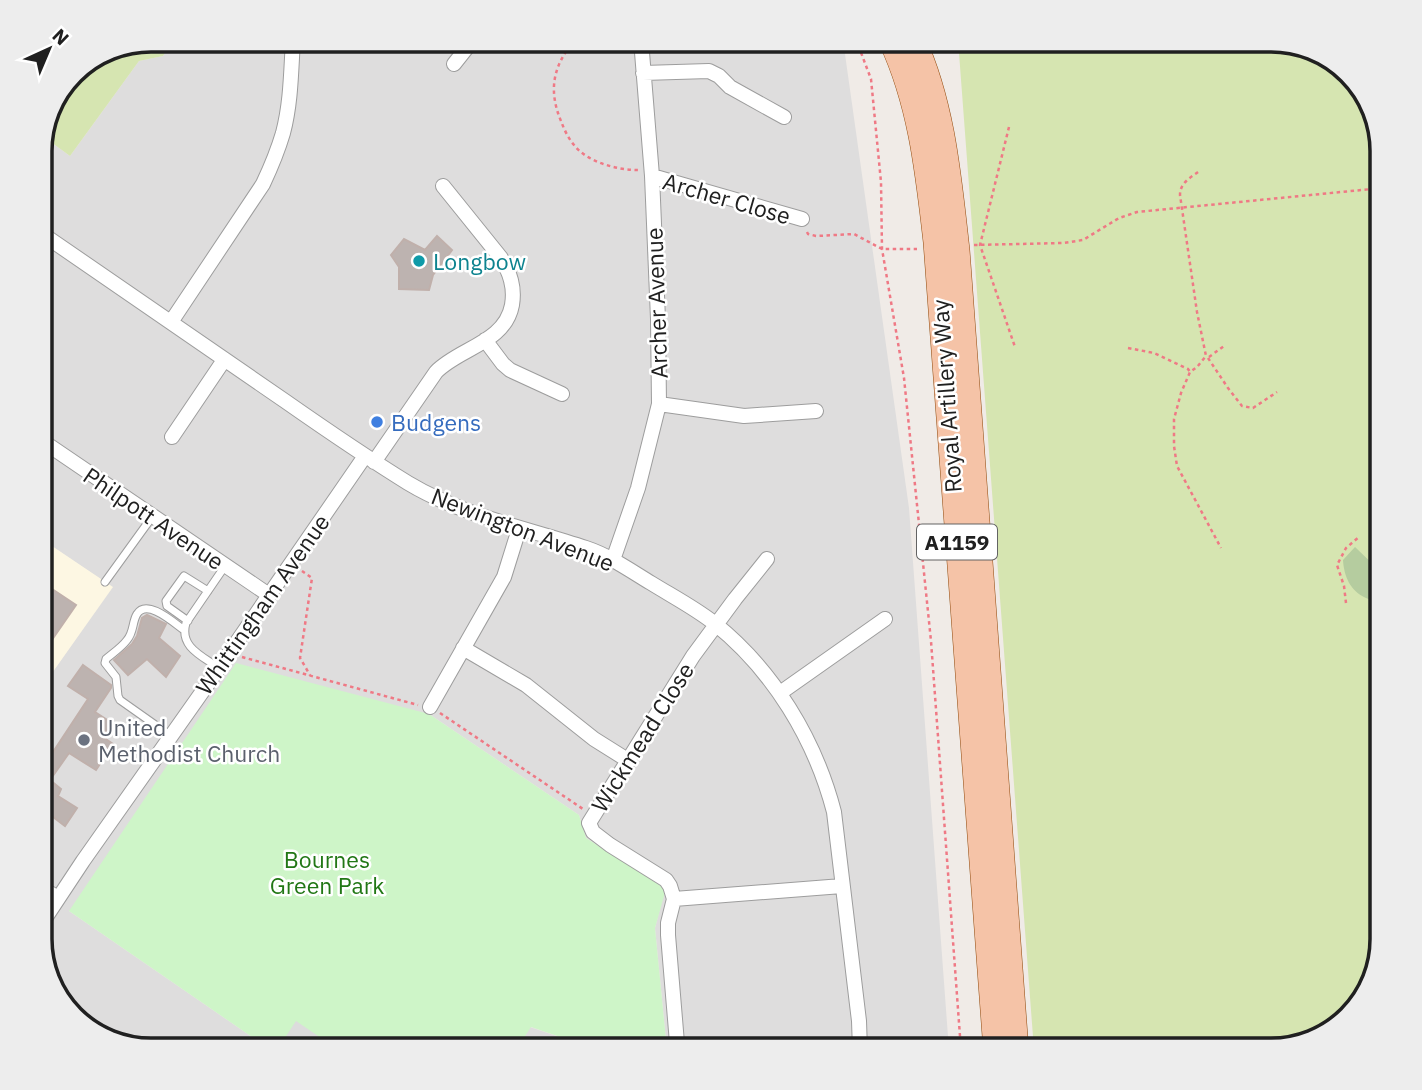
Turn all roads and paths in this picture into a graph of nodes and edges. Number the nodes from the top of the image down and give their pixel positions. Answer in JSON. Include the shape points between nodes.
{"nodes":[{"id":1,"x":292,"y":53,"type":"edge"},
{"id":2,"x":463,"y":53,"type":"edge"},
{"id":3,"x":565,"y":53,"type":"edge"},
{"id":4,"x":642,"y":53,"type":"edge"},
{"id":5,"x":861,"y":53,"type":"edge"},
{"id":6,"x":895,"y":53,"type":"edge"},
{"id":7,"x":920,"y":53,"type":"edge"},
{"id":8,"x":454,"y":64,"type":"dead end"},
{"id":9,"x":643,"y":74,"type":"junction"},
{"id":10,"x":783,"y":117,"type":"dead end"},
{"id":11,"x":1009,"y":127,"type":"dead end"},
{"id":12,"x":1198,"y":172,"type":"dead end"},
{"id":13,"x":651,"y":173,"type":"junction"},
{"id":14,"x":443,"y":186,"type":"dead end"},
{"id":15,"x":1370,"y":189,"type":"edge"},
{"id":16,"x":1182,"y":207,"type":"junction"},
{"id":17,"x":802,"y":219,"type":"joint"},
{"id":18,"x":53,"y":241,"type":"edge"},
{"id":19,"x":980,"y":246,"type":"junction"},
{"id":20,"x":882,"y":249,"type":"junction"},
{"id":21,"x":921,"y":249,"type":"dead end"},
{"id":22,"x":171,"y":322,"type":"junction"},
{"id":23,"x":485,"y":340,"type":"junction"},
{"id":24,"x":1224,"y":346,"type":"dead end"},
{"id":25,"x":1016,"y":347,"type":"dead end"},
{"id":26,"x":1128,"y":348,"type":"dead end"},
{"id":27,"x":1207,"y":357,"type":"junction"},
{"id":28,"x":224,"y":360,"type":"junction"},
{"id":29,"x":1190,"y":372,"type":"junction"},
{"id":30,"x":1277,"y":392,"type":"dead end"},
{"id":31,"x":562,"y":394,"type":"dead end"},
{"id":32,"x":659,"y":404,"type":"junction"},
{"id":33,"x":816,"y":411,"type":"dead end"},
{"id":34,"x":172,"y":437,"type":"dead end"},
{"id":35,"x":53,"y":449,"type":"edge"},
{"id":36,"x":369,"y":459,"type":"junction"},
{"id":37,"x":152,"y":517,"type":"junction"},
{"id":38,"x":519,"y":528,"type":"junction"},
{"id":39,"x":1359,"y":537,"type":"dead end"},
{"id":40,"x":1221,"y":548,"type":"dead end"},
{"id":41,"x":766,"y":559,"type":"dead end"},
{"id":42,"x":613,"y":560,"type":"junction"},
{"id":43,"x":290,"y":564,"type":"junction"},
{"id":44,"x":225,"y":566,"type":"junction"},
{"id":45,"x":105,"y":582,"type":"dead end"},
{"id":46,"x":208,"y":591,"type":"junction"},
{"id":47,"x":269,"y":595,"type":"junction"},
{"id":48,"x":1346,"y":603,"type":"dead end"},
{"id":49,"x":885,"y":619,"type":"dead end"},
{"id":50,"x":188,"y":621,"type":"junction"},
{"id":51,"x":716,"y":624,"type":"junction"},
{"id":52,"x":184,"y":630,"type":"junction"},
{"id":53,"x":463,"y":648,"type":"junction"},
{"id":54,"x":229,"y":653,"type":"junction"},
{"id":55,"x":219,"y":668,"type":"junction"},
{"id":56,"x":312,"y":677,"type":"junction"},
{"id":57,"x":780,"y":693,"type":"junction"},
{"id":58,"x":430,"y":707,"type":"junction"},
{"id":59,"x":171,"y":736,"type":"junction"},
{"id":60,"x":629,"y":761,"type":"junction"},
{"id":61,"x":594,"y":816,"type":"junction"},
{"id":62,"x":842,"y":886,"type":"junction"},
{"id":63,"x":53,"y":890,"type":"edge"},
{"id":64,"x":61,"y":895,"type":"junction"},
{"id":65,"x":674,"y":899,"type":"junction"},
{"id":66,"x":53,"y":907,"type":"edge"},
{"id":67,"x":677,"y":1038,"type":"edge"},
{"id":68,"x":860,"y":1038,"type":"edge"},
{"id":69,"x":960,"y":1038,"type":"edge"},
{"id":70,"x":994,"y":1038,"type":"edge"},
{"id":71,"x":1016,"y":1038,"type":"edge"}],
"edges":[{"from":1,"to":22,"type":"street","via":[[284,130],[274,161]]},
{"from":2,"to":8,"type":"street"},
{"from":3,"to":13,"type":"path","via":[[555,73],[553,92],[575,147],[596,162]]},
{"from":4,"to":9,"type":"street","name":"Archer Avenue"},
{"from":5,"to":20,"type":"path","via":[[871,79]]},
{"from":6,"to":70,"type":"main road","name":"Royal Artillery Way","number":"A1159","via":[[923,145],[935,242]]},
{"from":7,"to":71,"type":"main road","name":"Royal Artillery Way","number":"A1159","via":[[939,118],[954,215]]},
{"from":9,"to":10,"type":"street","via":[[709,71]]},
{"from":9,"to":13,"type":"street","name":"Archer Avenue"},
{"from":11,"to":19,"type":"path"},
{"from":12,"to":16,"type":"path","via":[[1180,189]]},
{"from":13,"to":17,"type":"street","name":"Archer Close"},
{"from":13,"to":32,"type":"street","name":"Archer Avenue"},
{"from":14,"to":23,"type":"street","name":"Whittingham Avenue","via":[[501,258],[511,279],[510,312],[498,331]]},
{"from":15,"to":16,"type":"path"},
{"from":16,"to":19,"type":"path","via":[[1119,218],[1083,240]]},
{"from":16,"to":27,"type":"path"},
{"from":17,"to":20,"type":"path","via":[[808,234],[854,234]]},
{"from":18,"to":22,"type":"street","name":"Newington Avenue"},
{"from":19,"to":25,"type":"path"},
{"from":20,"to":21,"type":"path"},
{"from":20,"to":69,"type":"path","via":[[904,378],[931,641]]},
{"from":22,"to":28,"type":"street","name":"Newington Avenue"},
{"from":23,"to":31,"type":"street","via":[[510,370]]},
{"from":23,"to":36,"type":"street","name":"Whittingham Avenue","via":[[436,372]]},
{"from":24,"to":27,"type":"path"},
{"from":26,"to":29,"type":"path","via":[[1154,353]]},
{"from":27,"to":29,"type":"path"},
{"from":27,"to":30,"type":"path","via":[[1242,406],[1253,408]]},
{"from":28,"to":34,"type":"street"},
{"from":28,"to":36,"type":"street","name":"Newington Avenue"},
{"from":29,"to":40,"type":"path","via":[[1174,419],[1175,459]]},
{"from":32,"to":33,"type":"street","via":[[732,416]]},
{"from":32,"to":42,"type":"street","name":"Archer Avenue","via":[[638,488]]},
{"from":35,"to":37,"type":"street","name":"Philpott Avenue"},
{"from":36,"to":38,"type":"street","name":"Newington Avenue","via":[[443,501]]},
{"from":36,"to":43,"type":"street","name":"Whittingham Avenue"},
{"from":37,"to":44,"type":"street","name":"Philpott Avenue"},
{"from":37,"to":45,"type":"lane"},
{"from":38,"to":42,"type":"street","name":"Newington Avenue"},
{"from":38,"to":53,"type":"street","via":[[504,577]]},
{"from":39,"to":48,"type":"path","via":[[1337,565]]},
{"from":41,"to":51,"type":"street","name":"Wickmead Close"},
{"from":42,"to":51,"type":"street","name":"Newington Avenue"},
{"from":43,"to":47,"type":"street","name":"Whittingham Avenue"},
{"from":43,"to":56,"type":"path","via":[[312,578],[300,657]]},
{"from":44,"to":46,"type":"lane"},
{"from":44,"to":47,"type":"street","name":"Philpott Avenue"},
{"from":46,"to":50,"type":"lane"},
{"from":46,"to":50,"type":"lane","via":[[184,576],[166,601]]},
{"from":47,"to":54,"type":"street","name":"Whittingham Avenue"},
{"from":49,"to":57,"type":"street"},
{"from":50,"to":52,"type":"lane"},
{"from":51,"to":57,"type":"street","name":"Newington Avenue"},
{"from":51,"to":60,"type":"street","name":"Wickmead Close"},
{"from":52,"to":55,"type":"lane","via":[[189,645]]},
{"from":52,"to":59,"type":"lane","via":[[154,609],[145,608],[138,611],[127,640],[105,663],[116,677],[120,700]]},
{"from":53,"to":58,"type":"street"},
{"from":53,"to":60,"type":"street","via":[[526,685]]},
{"from":54,"to":55,"type":"street","name":"Whittingham Avenue"},
{"from":54,"to":56,"type":"path"},
{"from":55,"to":59,"type":"street","name":"Whittingham Avenue"},
{"from":56,"to":58,"type":"path"},
{"from":57,"to":62,"type":"street","name":"Newington Avenue","via":[[826,785],[834,812]]},
{"from":58,"to":61,"type":"path"},
{"from":59,"to":64,"type":"street","name":"Whittingham Avenue"},
{"from":60,"to":61,"type":"street","name":"Wickmead Close"},
{"from":61,"to":65,"type":"street","name":"Wickmead Close","via":[[589,823],[593,832],[666,880]]},
{"from":62,"to":65,"type":"street"},
{"from":62,"to":68,"type":"street","name":"Newington Avenue"},
{"from":63,"to":64,"type":"lane"},
{"from":64,"to":66,"type":"street","name":"Whittingham Avenue"},
{"from":65,"to":67,"type":"street","via":[[668,935]]}]}
